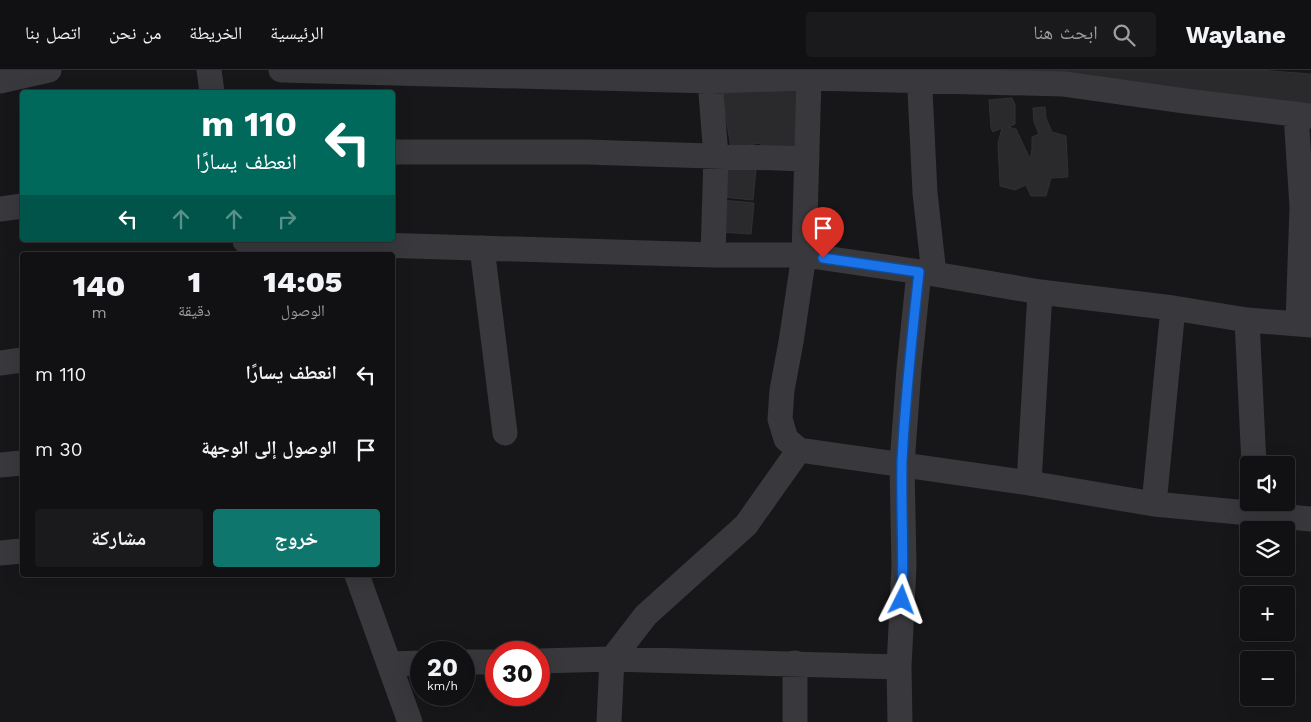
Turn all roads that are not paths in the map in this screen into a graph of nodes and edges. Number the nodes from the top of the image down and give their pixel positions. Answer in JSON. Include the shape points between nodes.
{"nodes":[{"id":1,"x":209,"y":70,"type":"edge"},
{"id":2,"x":281,"y":70,"type":"edge"},
{"id":3,"x":38,"y":71,"type":"edge"},
{"id":4,"x":515,"y":73,"type":"edge"},
{"id":5,"x":919,"y":75,"type":"edge"},
{"id":6,"x":809,"y":78,"type":"junction"},
{"id":7,"x":0,"y":81,"type":"edge"},
{"id":8,"x":710,"y":81,"type":"junction"},
{"id":9,"x":212,"y":90,"type":"edge"},
{"id":10,"x":1303,"y":115,"type":"edge"},
{"id":11,"x":395,"y":152,"type":"edge"},
{"id":12,"x":716,"y":156,"type":"junction"},
{"id":13,"x":807,"y":159,"type":"junction"},
{"id":14,"x":20,"y":206,"type":"edge"},
{"id":15,"x":0,"y":209,"type":"edge"},
{"id":16,"x":246,"y":245,"type":"edge"},
{"id":17,"x":482,"y":248,"type":"junction"},
{"id":18,"x":713,"y":255,"type":"junction"},
{"id":19,"x":804,"y":256,"type":"junction"},
{"id":20,"x":927,"y":273,"type":"junction"},
{"id":21,"x":1040,"y":292,"type":"junction"},
{"id":22,"x":1172,"y":308,"type":"junction"},
{"id":23,"x":1247,"y":320,"type":"junction"},
{"id":24,"x":1304,"y":324,"type":"edge"},
{"id":25,"x":20,"y":360,"type":"edge"},
{"id":26,"x":0,"y":363,"type":"edge"},
{"id":27,"x":505,"y":433,"type":"dead end"},
{"id":28,"x":799,"y":450,"type":"junction"},
{"id":29,"x":1254,"y":456,"type":"edge"},
{"id":30,"x":20,"y":463,"type":"edge"},
{"id":31,"x":902,"y":464,"type":"junction"},
{"id":32,"x":0,"y":465,"type":"edge"},
{"id":33,"x":1029,"y":483,"type":"junction"},
{"id":34,"x":1154,"y":504,"type":"junction"},
{"id":35,"x":1240,"y":507,"type":"edge"},
{"id":36,"x":1271,"y":511,"type":"edge"},
{"id":37,"x":1311,"y":519,"type":"edge"},
{"id":38,"x":20,"y":551,"type":"edge"},
{"id":39,"x":0,"y":552,"type":"edge"},
{"id":40,"x":358,"y":577,"type":"edge"},
{"id":41,"x":612,"y":659,"type":"junction"},
{"id":42,"x":550,"y":661,"type":"edge"},
{"id":43,"x":410,"y":663,"type":"edge"},
{"id":44,"x":389,"y":664,"type":"junction"},
{"id":45,"x":795,"y":664,"type":"junction"},
{"id":46,"x":899,"y":667,"type":"junction"},
{"id":47,"x":410,"y":722,"type":"edge"},
{"id":48,"x":609,"y":722,"type":"edge"},
{"id":49,"x":795,"y":722,"type":"edge"},
{"id":50,"x":900,"y":722,"type":"edge"}],
"edges":[{"from":1,"to":9,"type":"street"},
{"from":2,"to":4,"type":"street"},
{"from":3,"to":7,"type":"street"},
{"from":4,"to":8,"type":"street"},
{"from":5,"to":6,"type":"street"},
{"from":5,"to":10,"type":"street","via":[[1064,84]]},
{"from":5,"to":20,"type":"street"},
{"from":6,"to":8,"type":"street"},
{"from":6,"to":13,"type":"street"},
{"from":8,"to":12,"type":"street"},
{"from":10,"to":24,"type":"street"},
{"from":11,"to":12,"type":"street"},
{"from":12,"to":13,"type":"street"},
{"from":12,"to":18,"type":"street"},
{"from":13,"to":19,"type":"street"},
{"from":14,"to":15,"type":"street"},
{"from":16,"to":17,"type":"street"},
{"from":17,"to":18,"type":"street"},
{"from":17,"to":27,"type":"street"},
{"from":18,"to":19,"type":"street"},
{"from":19,"to":20,"type":"street"},
{"from":19,"to":28,"type":"street","via":[[780,419],[786,439]]},
{"from":20,"to":21,"type":"street"},
{"from":20,"to":31,"type":"street","via":[[908,369]]},
{"from":21,"to":22,"type":"street"},
{"from":21,"to":33,"type":"street"},
{"from":22,"to":23,"type":"street"},
{"from":22,"to":34,"type":"street"},
{"from":23,"to":24,"type":"street"},
{"from":23,"to":29,"type":"street"},
{"from":25,"to":26,"type":"street"},
{"from":28,"to":31,"type":"street"},
{"from":28,"to":41,"type":"street","via":[[746,525],[646,615]]},
{"from":30,"to":32,"type":"street"},
{"from":31,"to":33,"type":"street"},
{"from":31,"to":46,"type":"street","via":[[904,566]]},
{"from":33,"to":34,"type":"street"},
{"from":34,"to":35,"type":"street"},
{"from":36,"to":37,"type":"street"},
{"from":38,"to":39,"type":"street"},
{"from":40,"to":44,"type":"street"},
{"from":41,"to":42,"type":"street"},
{"from":41,"to":45,"type":"street"},
{"from":41,"to":48,"type":"street"},
{"from":43,"to":44,"type":"street"},
{"from":44,"to":47,"type":"street"},
{"from":45,"to":46,"type":"street"},
{"from":45,"to":49,"type":"street"},
{"from":46,"to":50,"type":"street"}]}
